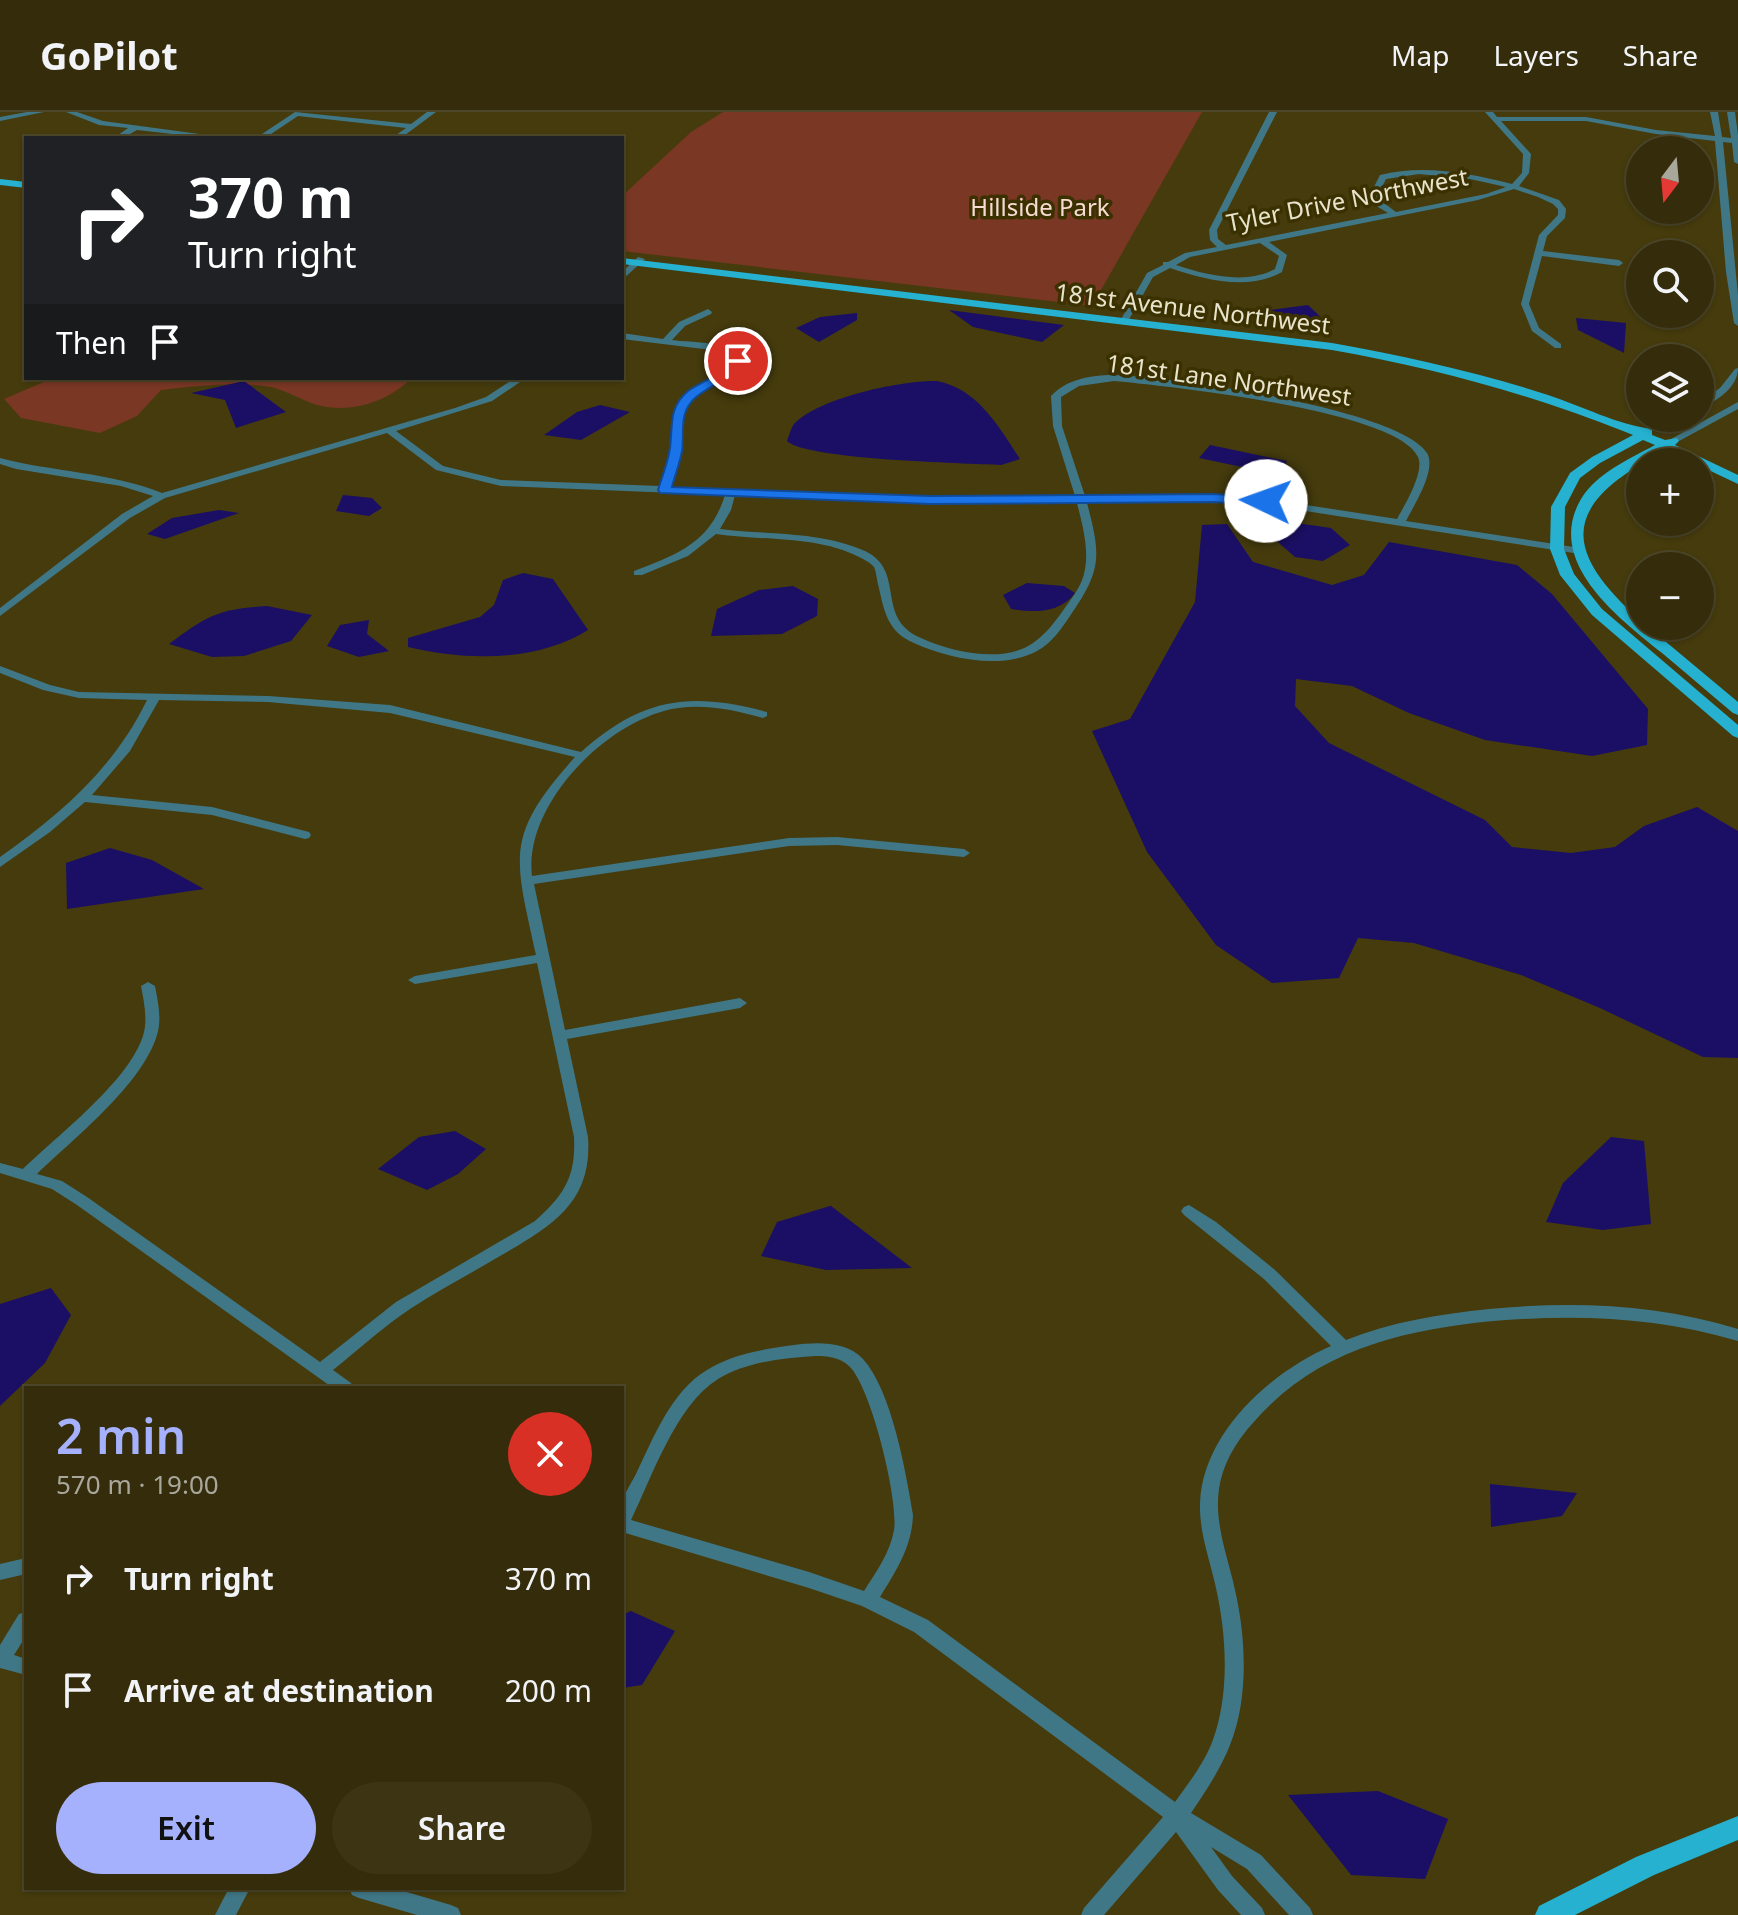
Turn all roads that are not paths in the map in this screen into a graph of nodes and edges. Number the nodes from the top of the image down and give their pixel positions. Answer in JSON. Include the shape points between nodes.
{"nodes":[{"id":1,"x":40,"y":112,"type":"edge"},
{"id":2,"x":70,"y":112,"type":"edge"},
{"id":3,"x":432,"y":112,"type":"edge"},
{"id":4,"x":1273,"y":112,"type":"edge"},
{"id":5,"x":1714,"y":112,"type":"edge"},
{"id":6,"x":1731,"y":112,"type":"edge"},
{"id":7,"x":298,"y":113,"type":"edge"},
{"id":8,"x":1492,"y":115,"type":"edge"},
{"id":9,"x":0,"y":119,"type":"edge"},
{"id":10,"x":411,"y":126,"type":"junction"},
{"id":11,"x":136,"y":127,"type":"junction"},
{"id":12,"x":121,"y":136,"type":"edge"},
{"id":13,"x":209,"y":136,"type":"edge"},
{"id":14,"x":263,"y":136,"type":"edge"},
{"id":15,"x":398,"y":136,"type":"edge"},
{"id":16,"x":1719,"y":139,"type":"junction"},
{"id":17,"x":1737,"y":141,"type":"edge"},
{"id":18,"x":1738,"y":162,"type":"edge"},
{"id":19,"x":0,"y":184,"type":"edge"},
{"id":20,"x":24,"y":187,"type":"edge"},
{"id":21,"x":1515,"y":187,"type":"junction"},
{"id":22,"x":1723,"y":212,"type":"junction"},
{"id":23,"x":1394,"y":214,"type":"junction"},
{"id":24,"x":1738,"y":214,"type":"edge"},
{"id":25,"x":1261,"y":240,"type":"junction"},
{"id":26,"x":1223,"y":247,"type":"junction"},
{"id":27,"x":1538,"y":253,"type":"junction"},
{"id":28,"x":624,"y":259,"type":"edge"},
{"id":29,"x":639,"y":261,"type":"junction"},
{"id":30,"x":1619,"y":263,"type":"dead end"},
{"id":31,"x":1166,"y":264,"type":"junction"},
{"id":32,"x":624,"y":275,"type":"edge"},
{"id":33,"x":708,"y":312,"type":"dead end"},
{"id":34,"x":1126,"y":318,"type":"junction"},
{"id":35,"x":1738,"y":323,"type":"edge"},
{"id":36,"x":624,"y":336,"type":"edge"},
{"id":37,"x":665,"y":342,"type":"junction"},
{"id":38,"x":1558,"y":346,"type":"dead end"},
{"id":39,"x":1738,"y":371,"type":"edge"},
{"id":40,"x":518,"y":380,"type":"edge"},
{"id":41,"x":1714,"y":396,"type":"edge"},
{"id":42,"x":1738,"y":405,"type":"edge"},
{"id":43,"x":1626,"y":425,"type":"edge"},
{"id":44,"x":389,"y":430,"type":"junction"},
{"id":45,"x":1648,"y":432,"type":"joint"},
{"id":46,"x":1671,"y":442,"type":"junction"},
{"id":47,"x":0,"y":461,"type":"edge"},
{"id":48,"x":1738,"y":468,"type":"edge"},
{"id":49,"x":1738,"y":480,"type":"edge"},
{"id":50,"x":664,"y":490,"type":"junction"},
{"id":51,"x":731,"y":493,"type":"junction"},
{"id":52,"x":161,"y":496,"type":"junction"},
{"id":53,"x":1080,"y":499,"type":"junction"},
{"id":54,"x":1400,"y":523,"type":"junction"},
{"id":55,"x":715,"y":531,"type":"junction"},
{"id":56,"x":1557,"y":549,"type":"junction"},
{"id":57,"x":1580,"y":551,"type":"junction"},
{"id":58,"x":638,"y":573,"type":"dead end"},
{"id":59,"x":0,"y":613,"type":"edge"},
{"id":60,"x":0,"y":669,"type":"edge"},
{"id":61,"x":154,"y":698,"type":"junction"},
{"id":62,"x":1738,"y":710,"type":"edge"},
{"id":63,"x":763,"y":714,"type":"dead end"},
{"id":64,"x":1738,"y":733,"type":"edge"},
{"id":65,"x":580,"y":755,"type":"junction"},
{"id":66,"x":83,"y":798,"type":"junction"},
{"id":67,"x":305,"y":835,"type":"dead end"},
{"id":68,"x":964,"y":853,"type":"dead end"},
{"id":69,"x":0,"y":863,"type":"edge"},
{"id":70,"x":526,"y":881,"type":"junction"},
{"id":71,"x":542,"y":958,"type":"junction"},
{"id":72,"x":415,"y":980,"type":"dead end"},
{"id":73,"x":148,"y":986,"type":"dead end"},
{"id":74,"x":740,"y":1003,"type":"dead end"},
{"id":75,"x":559,"y":1036,"type":"junction"},
{"id":76,"x":0,"y":1168,"type":"edge"},
{"id":77,"x":27,"y":1174,"type":"junction"},
{"id":78,"x":1189,"y":1211,"type":"dead end"},
{"id":79,"x":1738,"y":1335,"type":"edge"},
{"id":80,"x":1342,"y":1347,"type":"junction"},
{"id":81,"x":320,"y":1371,"type":"junction"},
{"id":82,"x":342,"y":1386,"type":"edge"},
{"id":83,"x":624,"y":1519,"type":"edge"},
{"id":84,"x":624,"y":1524,"type":"edge"},
{"id":85,"x":24,"y":1566,"type":"edge"},
{"id":86,"x":0,"y":1572,"type":"edge"},
{"id":87,"x":868,"y":1600,"type":"junction"},
{"id":88,"x":24,"y":1623,"type":"edge"},
{"id":89,"x":0,"y":1660,"type":"edge"},
{"id":90,"x":24,"y":1666,"type":"edge"},
{"id":91,"x":1175,"y":1814,"type":"junction"},
{"id":92,"x":1738,"y":1828,"type":"edge"},
{"id":93,"x":239,"y":1890,"type":"edge"},
{"id":94,"x":366,"y":1890,"type":"edge"},
{"id":95,"x":225,"y":1915,"type":"edge"},
{"id":96,"x":451,"y":1915,"type":"edge"},
{"id":97,"x":1091,"y":1915,"type":"edge"},
{"id":98,"x":1255,"y":1915,"type":"edge"},
{"id":99,"x":1303,"y":1915,"type":"edge"},
{"id":100,"x":1548,"y":1915,"type":"edge"}],
"edges":[{"from":1,"to":9,"type":"street"},
{"from":2,"to":11,"type":"street"},
{"from":3,"to":10,"type":"street"},
{"from":4,"to":26,"type":"street","via":[[1213,230],[1214,240]]},
{"from":5,"to":16,"type":"street"},
{"from":6,"to":17,"type":"street"},
{"from":7,"to":10,"type":"street"},
{"from":7,"to":14,"type":"street"},
{"from":8,"to":16,"type":"street","via":[[1586,119]]},
{"from":8,"to":21,"type":"street","via":[[1529,159],[1526,174]]},
{"from":10,"to":15,"type":"street"},
{"from":11,"to":12,"type":"street"},
{"from":11,"to":13,"type":"street"},
{"from":16,"to":17,"type":"street"},
{"from":16,"to":22,"type":"street"},
{"from":17,"to":18,"type":"street"},
{"from":19,"to":20,"type":"main road"},
{"from":21,"to":23,"type":"street","name":"Tyler Drive Northwest"},
{"from":21,"to":23,"type":"street","via":[[1430,172],[1393,173],[1380,180],[1374,195]]},
{"from":21,"to":27,"type":"street","via":[[1548,197],[1562,209],[1560,220],[1543,235]]},
{"from":22,"to":24,"type":"street"},
{"from":22,"to":35,"type":"street"},
{"from":23,"to":25,"type":"street","name":"Tyler Drive Northwest"},
{"from":25,"to":26,"type":"street","name":"Tyler Drive Northwest"},
{"from":25,"to":31,"type":"street","via":[[1283,255],[1279,270],[1270,276],[1230,278]]},
{"from":26,"to":31,"type":"street","name":"Tyler Drive Northwest"},
{"from":27,"to":30,"type":"street"},
{"from":27,"to":38,"type":"street","via":[[1526,310],[1535,329]]},
{"from":28,"to":29,"type":"main road","name":"181st Avenue Northwest"},
{"from":29,"to":32,"type":"street"},
{"from":29,"to":34,"type":"main road","name":"181st Avenue Northwest"},
{"from":31,"to":34,"type":"street","name":"Tyler Drive Northwest","via":[[1145,282]]},
{"from":33,"to":37,"type":"street","via":[[682,324]]},
{"from":34,"to":43,"type":"main road","name":"181st Avenue Northwest","via":[[1395,358]]},
{"from":36,"to":37,"type":"street"},
{"from":37,"to":50,"type":"street","via":[[722,349],[738,361],[679,410],[676,448]]},
{"from":39,"to":41,"type":"street"},
{"from":40,"to":44,"type":"street","via":[[474,405]]},
{"from":42,"to":46,"type":"street"},
{"from":44,"to":50,"type":"street","via":[[430,462],[482,480]]},
{"from":44,"to":52,"type":"street"},
{"from":45,"to":46,"type":"main road","name":"181st Avenue Northwest"},
{"from":45,"to":56,"type":"main road","via":[[1575,476],[1558,507]]},
{"from":46,"to":48,"type":"main road","name":"181st Avenue Northwest"},
{"from":46,"to":49,"type":"main road","name":"181st Avenue Northwest"},
{"from":46,"to":57,"type":"main road","via":[[1625,466],[1588,499],[1578,520]]},
{"from":47,"to":52,"type":"street","via":[[54,475],[129,484]]},
{"from":50,"to":51,"type":"street"},
{"from":51,"to":53,"type":"street"},
{"from":51,"to":55,"type":"street"},
{"from":52,"to":59,"type":"street","via":[[126,516]]},
{"from":53,"to":54,"type":"street","via":[[1248,499]]},
{"from":53,"to":54,"type":"street","name":"181st Lane Northwest","via":[[1056,421],[1056,396],[1082,381],[1125,379],[1325,410],[1400,433],[1421,451],[1425,463]]},
{"from":53,"to":55,"type":"street","via":[[1091,552],[1089,574],[1045,643],[1008,657],[973,655],[907,636],[889,619],[879,566],[857,550]]},
{"from":54,"to":56,"type":"street"},
{"from":55,"to":58,"type":"street","via":[[697,546]]},
{"from":56,"to":57,"type":"street"},
{"from":56,"to":64,"type":"main road","via":[[1567,575],[1597,612]]},
{"from":57,"to":62,"type":"main road","via":[[1593,579],[1615,606]]},
{"from":60,"to":61,"type":"street","via":[[60,692]]},
{"from":61,"to":65,"type":"street","via":[[366,706]]},
{"from":61,"to":66,"type":"street","via":[[125,748]]},
{"from":63,"to":65,"type":"street","via":[[712,704],[666,708],[619,724]]},
{"from":65,"to":70,"type":"street","via":[[532,821],[525,847]]},
{"from":66,"to":67,"type":"street","via":[[212,811]]},
{"from":66,"to":69,"type":"street"},
{"from":68,"to":70,"type":"street","via":[[837,841],[789,842]]},
{"from":70,"to":71,"type":"street"},
{"from":71,"to":72,"type":"street"},
{"from":71,"to":75,"type":"street"},
{"from":73,"to":77,"type":"street","via":[[152,1024],[142,1054]]},
{"from":74,"to":75,"type":"street"},
{"from":75,"to":81,"type":"street","via":[[584,1158],[572,1193],[541,1225],[402,1306]]},
{"from":76,"to":77,"type":"street"},
{"from":77,"to":81,"type":"street","via":[[82,1201]]},
{"from":78,"to":80,"type":"street","via":[[1257,1261]]},
{"from":79,"to":80,"type":"street","via":[[1652,1313],[1567,1310],[1417,1323]]},
{"from":80,"to":91,"type":"street","via":[[1258,1403],[1232,1434],[1215,1471],[1208,1503],[1231,1615],[1231,1687],[1221,1745]]},
{"from":81,"to":82,"type":"street"},
{"from":83,"to":87,"type":"street","via":[[685,1400],[714,1373],[750,1359],[806,1350],[841,1354],[855,1360],[874,1388],[904,1515],[900,1547]]},
{"from":84,"to":87,"type":"street"},
{"from":85,"to":86,"type":"street"},
{"from":87,"to":91,"type":"street","via":[[921,1626]]},
{"from":88,"to":89,"type":"street"},
{"from":89,"to":90,"type":"street"},
{"from":91,"to":97,"type":"street"},
{"from":91,"to":98,"type":"street"},
{"from":91,"to":99,"type":"street","via":[[1254,1862]]},
{"from":92,"to":100,"type":"main road","via":[[1645,1866]]},
{"from":93,"to":95,"type":"street"},
{"from":94,"to":96,"type":"street"}]}
